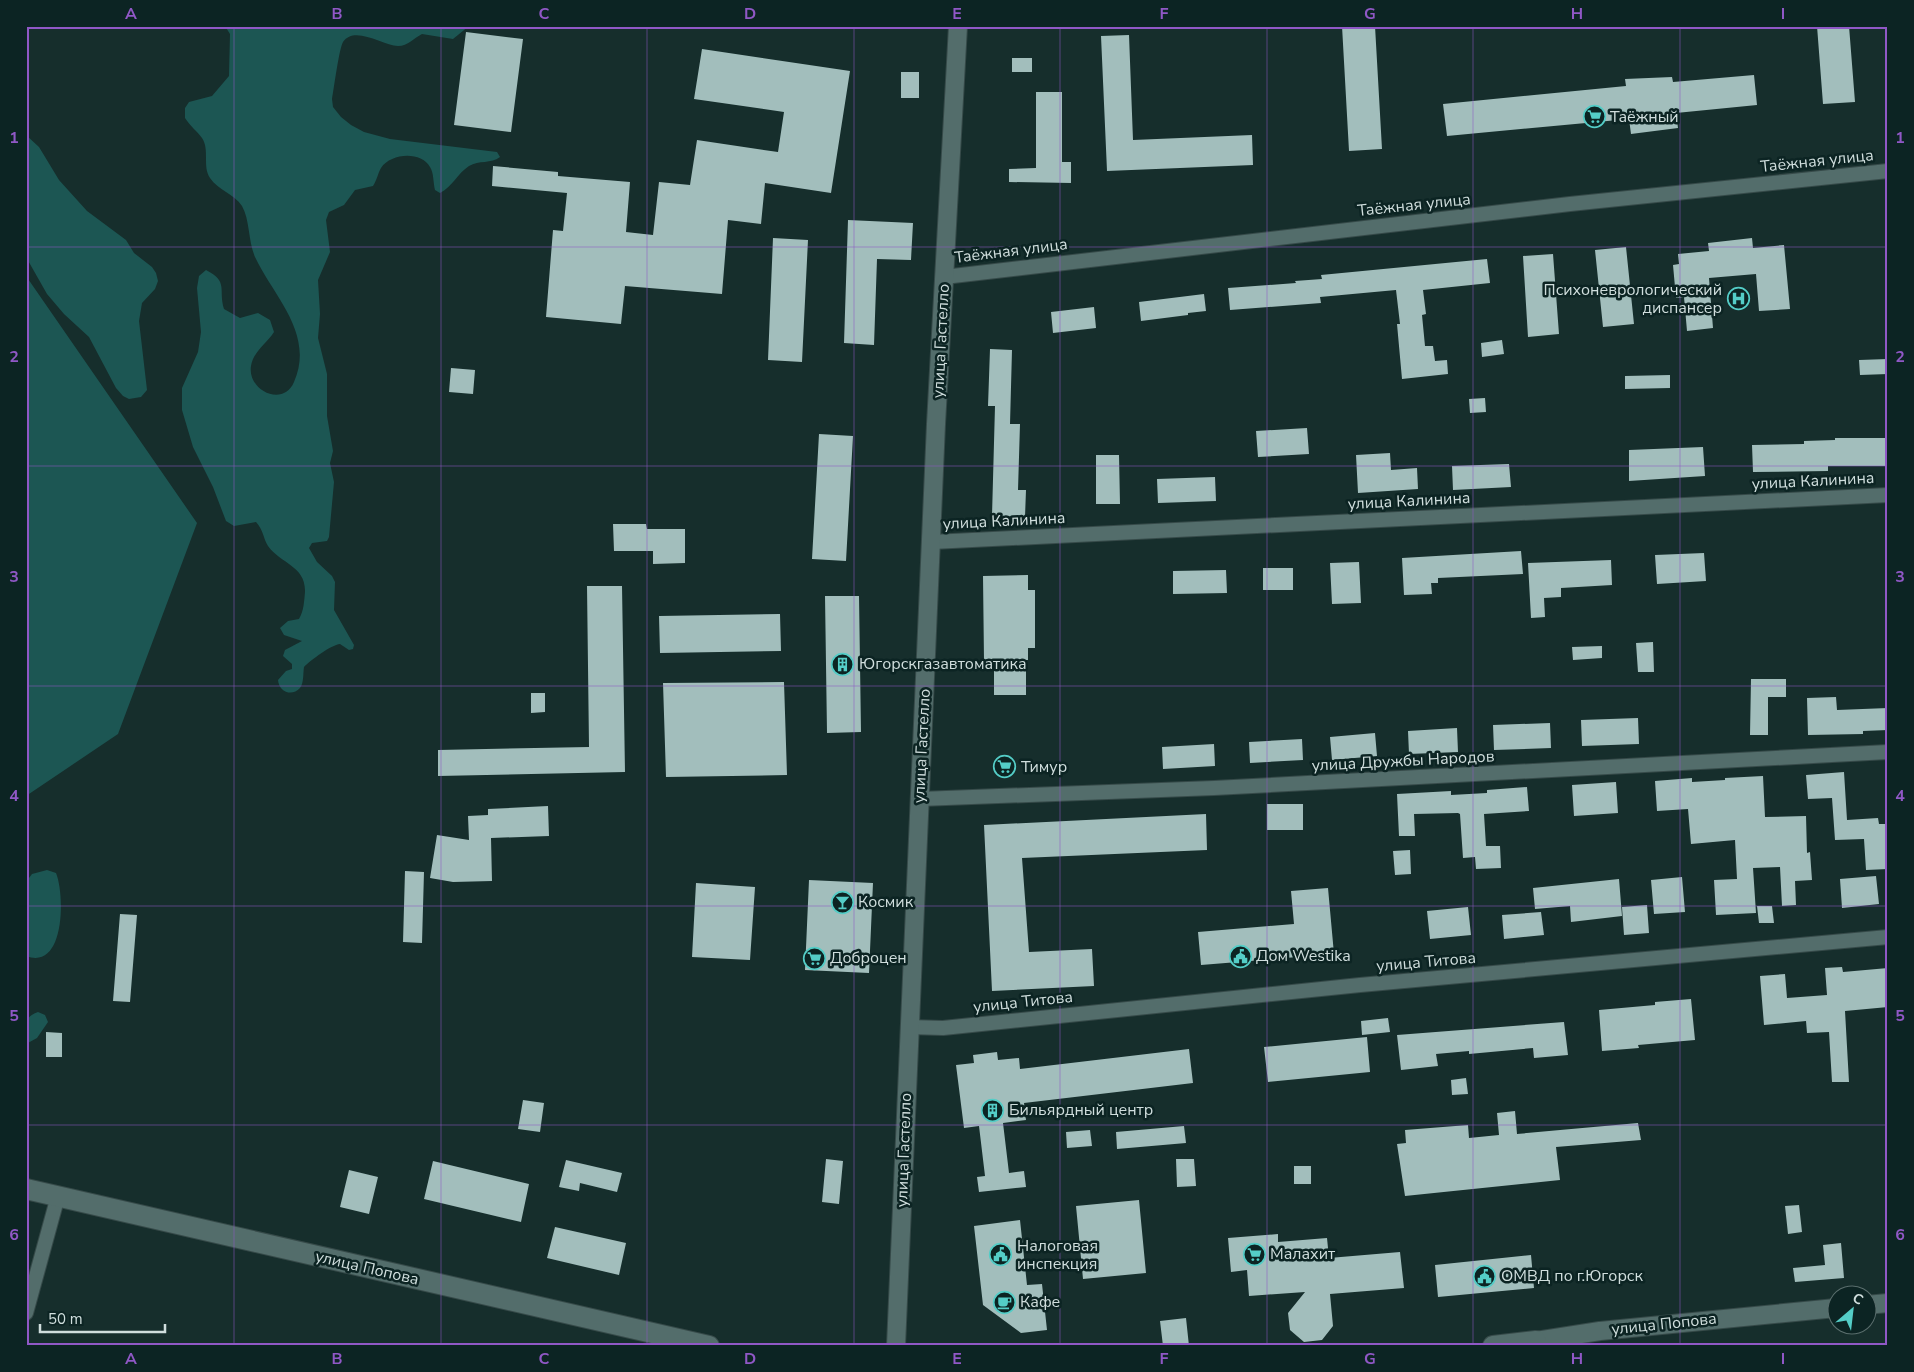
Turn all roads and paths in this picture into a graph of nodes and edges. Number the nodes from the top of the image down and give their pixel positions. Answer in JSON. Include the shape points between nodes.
{"nodes":[{"id":1,"x":958,"y":26,"type":"edge"},
{"id":2,"x":1888,"y":171,"type":"edge"},
{"id":3,"x":944,"y":277,"type":"junction"},
{"id":4,"x":1888,"y":495,"type":"edge"},
{"id":5,"x":932,"y":542,"type":"junction"},
{"id":6,"x":1888,"y":752,"type":"edge"},
{"id":7,"x":920,"y":799,"type":"junction"},
{"id":8,"x":1888,"y":937,"type":"edge"},
{"id":9,"x":909,"y":1027,"type":"junction"},
{"id":10,"x":26,"y":1189,"type":"edge"},
{"id":11,"x":58,"y":1196,"type":"junction"},
{"id":12,"x":1826,"y":1309,"type":"edge"},
{"id":13,"x":26,"y":1313,"type":"edge"},
{"id":14,"x":1536,"y":1343,"type":"edge"},
{"id":15,"x":709,"y":1346,"type":"edge"},
{"id":16,"x":896,"y":1346,"type":"edge"},
{"id":17,"x":1493,"y":1346,"type":"edge"}],
"edges":[{"from":1,"to":3,"type":"street","name":"улица Гастелло"},
{"from":2,"to":3,"type":"street","name":"Таёжная улица","via":[[1570,204]]},
{"from":3,"to":5,"type":"street","name":"улица Гастелло"},
{"from":4,"to":5,"type":"street","name":"улица Калинина"},
{"from":5,"to":7,"type":"street","name":"улица Гастелло"},
{"from":6,"to":7,"type":"street","name":"улица Дружбы Народов","via":[[1214,788]]},
{"from":7,"to":9,"type":"street","name":"улица Гастелло"},
{"from":8,"to":9,"type":"street","name":"улица Титова","via":[[1360,985],[943,1028]]},
{"from":9,"to":16,"type":"street","name":"улица Гастелло"},
{"from":10,"to":11,"type":"main road","name":"улица Попова"},
{"from":11,"to":13,"type":"street"},
{"from":11,"to":15,"type":"main road","name":"улица Попова"},
{"from":12,"to":14,"type":"street","name":"улица Попова","via":[[1600,1331]]},
{"from":14,"to":17,"type":"main road","name":"улица Попова"}]}
